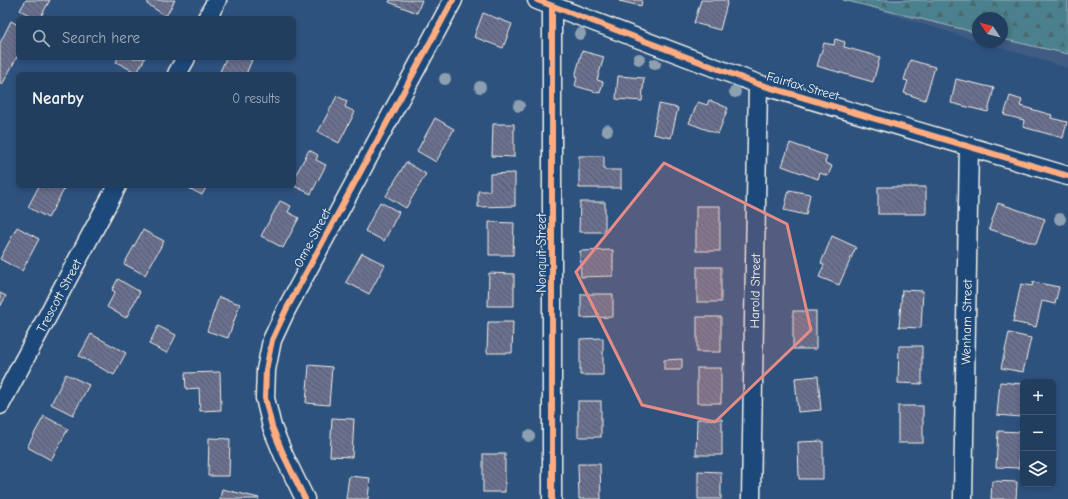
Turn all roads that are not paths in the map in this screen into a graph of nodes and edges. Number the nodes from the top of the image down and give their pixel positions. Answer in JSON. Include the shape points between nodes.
{"nodes":[{"id":1,"x":217,"y":0,"type":"edge"},
{"id":2,"x":453,"y":0,"type":"edge"},
{"id":3,"x":545,"y":3,"type":"edge"},
{"id":4,"x":208,"y":16,"type":"edge"},
{"id":5,"x":185,"y":60,"type":"edge"},
{"id":6,"x":178,"y":72,"type":"edge"},
{"id":7,"x":758,"y":84,"type":"junction"},
{"id":8,"x":969,"y":146,"type":"junction"},
{"id":9,"x":1068,"y":176,"type":"edge"},
{"id":10,"x":116,"y":188,"type":"edge"},
{"id":11,"x":0,"y":405,"type":"edge"},
{"id":12,"x":305,"y":499,"type":"edge"},
{"id":13,"x":552,"y":499,"type":"edge"},
{"id":14,"x":751,"y":499,"type":"edge"},
{"id":15,"x":963,"y":499,"type":"edge"}],
"edges":[{"from":1,"to":4,"type":"street"},
{"from":2,"to":12,"type":"street","name":"Orne Street","via":[[272,340],[266,370],[265,398],[272,427]]},
{"from":3,"to":7,"type":"street","name":"Fairfax Street"},
{"from":3,"to":13,"type":"street","name":"Nonquit Street"},
{"from":5,"to":6,"type":"street"},
{"from":7,"to":8,"type":"street","name":"Fairfax Street"},
{"from":7,"to":14,"type":"street","name":"Harold Street"},
{"from":8,"to":9,"type":"street","name":"Fairfax Street"},
{"from":8,"to":15,"type":"street","name":"Wenham Street"},
{"from":10,"to":11,"type":"street","name":"Trescott Street"}]}
